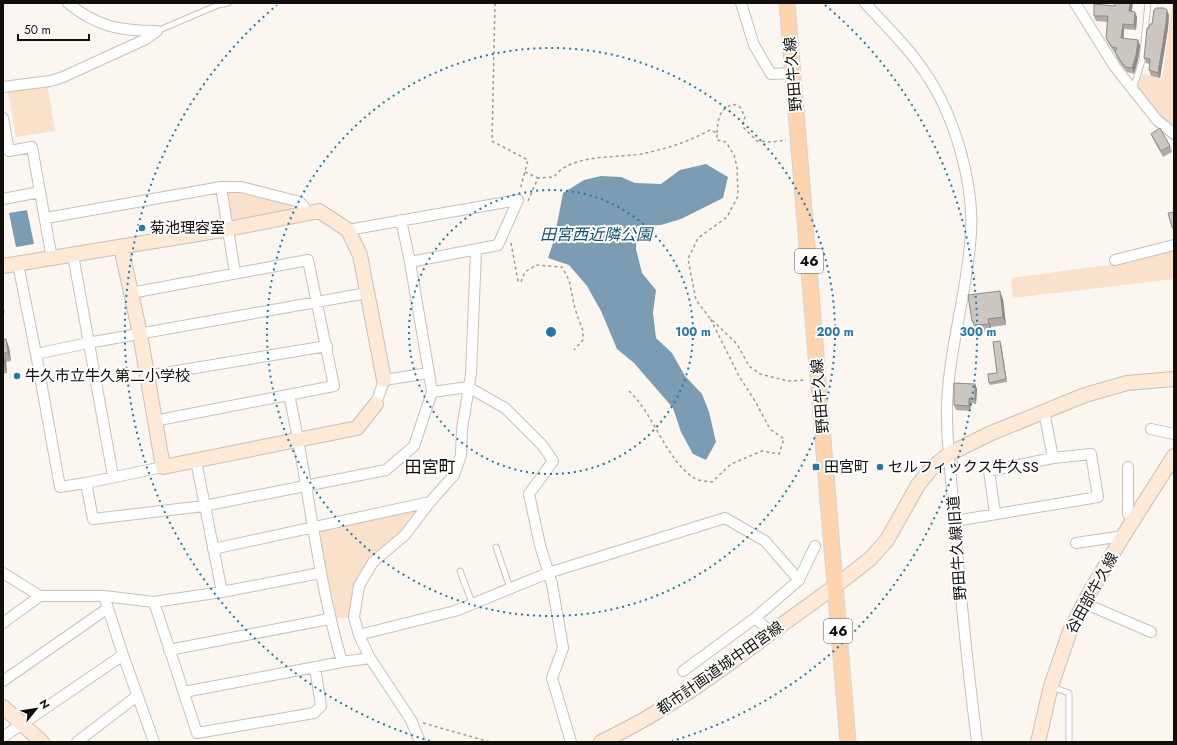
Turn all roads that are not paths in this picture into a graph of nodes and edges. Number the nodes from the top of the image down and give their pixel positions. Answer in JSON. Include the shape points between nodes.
{"nodes":[{"id":1,"x":68,"y":3,"type":"edge"},
{"id":2,"x":228,"y":3,"type":"edge"},
{"id":3,"x":741,"y":3,"type":"edge"},
{"id":4,"x":787,"y":3,"type":"edge"},
{"id":5,"x":865,"y":3,"type":"edge"},
{"id":6,"x":1075,"y":3,"type":"edge"},
{"id":7,"x":1148,"y":3,"type":"edge"},
{"id":8,"x":157,"y":31,"type":"junction"},
{"id":9,"x":793,"y":73,"type":"junction"},
{"id":10,"x":3,"y":88,"type":"edge"},
{"id":11,"x":1133,"y":90,"type":"junction"},
{"id":12,"x":3,"y":118,"type":"edge"},
{"id":13,"x":1174,"y":134,"type":"edge"},
{"id":14,"x":6,"y":151,"type":"edge"},
{"id":15,"x":221,"y":187,"type":"junction"},
{"id":16,"x":40,"y":192,"type":"junction"},
{"id":17,"x":3,"y":199,"type":"edge"},
{"id":18,"x":309,"y":213,"type":"junction"},
{"id":19,"x":46,"y":218,"type":"junction"},
{"id":20,"x":401,"y":220,"type":"junction"},
{"id":21,"x":228,"y":229,"type":"junction"},
{"id":22,"x":348,"y":230,"type":"junction"},
{"id":23,"x":1174,"y":245,"type":"edge"},
{"id":24,"x":121,"y":247,"type":"junction"},
{"id":25,"x":476,"y":251,"type":"junction"},
{"id":26,"x":73,"y":255,"type":"junction"},
{"id":27,"x":52,"y":259,"type":"junction"},
{"id":28,"x":1115,"y":260,"type":"dead end"},
{"id":29,"x":410,"y":262,"type":"junction"},
{"id":30,"x":18,"y":264,"type":"junction"},
{"id":31,"x":3,"y":266,"type":"edge"},
{"id":32,"x":235,"y":273,"type":"junction"},
{"id":33,"x":131,"y":293,"type":"junction"},
{"id":34,"x":367,"y":293,"type":"junction"},
{"id":35,"x":318,"y":302,"type":"junction"},
{"id":36,"x":140,"y":334,"type":"junction"},
{"id":37,"x":88,"y":342,"type":"junction"},
{"id":38,"x":327,"y":346,"type":"junction"},
{"id":39,"x":36,"y":354,"type":"junction"},
{"id":40,"x":429,"y":373,"type":"junction"},
{"id":41,"x":147,"y":376,"type":"junction"},
{"id":42,"x":1174,"y":379,"type":"edge"},
{"id":43,"x":384,"y":380,"type":"junction"},
{"id":44,"x":468,"y":387,"type":"junction"},
{"id":45,"x":432,"y":392,"type":"junction"},
{"id":46,"x":289,"y":395,"type":"junction"},
{"id":47,"x":376,"y":404,"type":"joint"},
{"id":48,"x":1044,"y":411,"type":"junction"},
{"id":49,"x":154,"y":421,"type":"junction"},
{"id":50,"x":1151,"y":429,"type":"dead end"},
{"id":51,"x":1174,"y":434,"type":"edge"},
{"id":52,"x":299,"y":439,"type":"junction"},
{"id":53,"x":949,"y":454,"type":"junction"},
{"id":54,"x":1174,"y":456,"type":"edge"},
{"id":55,"x":1053,"y":458,"type":"junction"},
{"id":56,"x":196,"y":461,"type":"junction"},
{"id":57,"x":163,"y":466,"type":"junction"},
{"id":58,"x":1128,"y":467,"type":"dead end"},
{"id":59,"x":113,"y":476,"type":"junction"},
{"id":60,"x":86,"y":483,"type":"junction"},
{"id":61,"x":307,"y":487,"type":"junction"},
{"id":62,"x":430,"y":502,"type":"junction"},
{"id":63,"x":204,"y":506,"type":"junction"},
{"id":64,"x":994,"y":513,"type":"junction"},
{"id":65,"x":1134,"y":518,"type":"junction"},
{"id":66,"x":955,"y":521,"type":"junction"},
{"id":67,"x":312,"y":529,"type":"junction"},
{"id":68,"x":1123,"y":536,"type":"junction"},
{"id":69,"x":1076,"y":543,"type":"dead end"},
{"id":70,"x":814,"y":546,"type":"dead end"},
{"id":71,"x":496,"y":547,"type":"dead end"},
{"id":72,"x":213,"y":549,"type":"junction"},
{"id":73,"x":460,"y":571,"type":"dead end"},
{"id":74,"x":3,"y":573,"type":"edge"},
{"id":75,"x":320,"y":573,"type":"junction"},
{"id":76,"x":548,"y":573,"type":"junction"},
{"id":77,"x":799,"y":580,"type":"junction"},
{"id":78,"x":834,"y":586,"type":"junction"},
{"id":79,"x":510,"y":588,"type":"junction"},
{"id":80,"x":222,"y":592,"type":"junction"},
{"id":81,"x":40,"y":596,"type":"junction"},
{"id":82,"x":104,"y":596,"type":"junction"},
{"id":83,"x":154,"y":602,"type":"junction"},
{"id":84,"x":472,"y":603,"type":"junction"},
{"id":85,"x":1084,"y":603,"type":"junction"},
{"id":86,"x":108,"y":608,"type":"junction"},
{"id":87,"x":755,"y":618,"type":"junction"},
{"id":88,"x":329,"y":619,"type":"junction"},
{"id":89,"x":3,"y":623,"type":"edge"},
{"id":90,"x":1151,"y":632,"type":"dead end"},
{"id":91,"x":772,"y":633,"type":"junction"},
{"id":92,"x":359,"y":635,"type":"junction"},
{"id":93,"x":169,"y":650,"type":"junction"},
{"id":94,"x":123,"y":655,"type":"junction"},
{"id":95,"x":370,"y":658,"type":"junction"},
{"id":96,"x":342,"y":662,"type":"junction"},
{"id":97,"x":315,"y":667,"type":"junction"},
{"id":98,"x":683,"y":671,"type":"dead end"},
{"id":99,"x":3,"y":681,"type":"edge"},
{"id":100,"x":1051,"y":686,"type":"junction"},
{"id":101,"x":184,"y":692,"type":"junction"},
{"id":102,"x":137,"y":696,"type":"junction"},
{"id":103,"x":3,"y":707,"type":"edge"},
{"id":104,"x":21,"y":724,"type":"junction"},
{"id":105,"x":3,"y":737,"type":"edge"},
{"id":106,"x":42,"y":742,"type":"edge"},
{"id":107,"x":77,"y":742,"type":"edge"},
{"id":108,"x":154,"y":742,"type":"edge"},
{"id":109,"x":420,"y":742,"type":"edge"},
{"id":110,"x":571,"y":742,"type":"edge"},
{"id":111,"x":601,"y":742,"type":"edge"},
{"id":112,"x":848,"y":742,"type":"edge"},
{"id":113,"x":977,"y":742,"type":"edge"},
{"id":114,"x":1038,"y":742,"type":"edge"},
{"id":115,"x":1069,"y":742,"type":"edge"}],
"edges":[{"from":1,"to":8,"type":"street","via":[[90,18],[112,28]]},
{"from":2,"to":8,"type":"lane"},
{"from":3,"to":9,"type":"street","via":[[754,45],[771,74]]},
{"from":4,"to":9,"type":"main road","name":"野田牛久線","number":"46"},
{"from":5,"to":53,"type":"street","name":"野田牛久線旧道","via":[[914,58],[934,87],[944,105],[964,166],[970,199],[971,233],[947,404]]},
{"from":6,"to":11,"type":"street","via":[[1115,67]]},
{"from":7,"to":11,"type":"lane","via":[[1142,61]]},
{"from":8,"to":10,"type":"street","via":[[146,39],[50,81]]},
{"from":9,"to":78,"type":"main road","name":"野田牛久線","number":"46","via":[[794,139],[818,379]]},
{"from":11,"to":13,"type":"street","via":[[1157,120]]},
{"from":12,"to":14,"type":"street"},
{"from":14,"to":16,"type":"street","via":[[32,147]]},
{"from":15,"to":18,"type":"street","via":[[241,187],[300,202]]},
{"from":15,"to":19,"type":"street"},
{"from":15,"to":21,"type":"street"},
{"from":16,"to":17,"type":"street"},
{"from":16,"to":19,"type":"street"},
{"from":18,"to":21,"type":"street"},
{"from":18,"to":22,"type":"street","via":[[319,211]]},
{"from":19,"to":27,"type":"street"},
{"from":20,"to":22,"type":"street"},
{"from":20,"to":25,"type":"street","via":[[518,200],[498,245]]},
{"from":20,"to":29,"type":"street"},
{"from":21,"to":24,"type":"street"},
{"from":21,"to":32,"type":"street"},
{"from":22,"to":34,"type":"street","via":[[360,256]]},
{"from":23,"to":28,"type":"street"},
{"from":24,"to":26,"type":"street"},
{"from":24,"to":33,"type":"street"},
{"from":25,"to":29,"type":"street"},
{"from":25,"to":44,"type":"street","via":[[471,374]]},
{"from":26,"to":27,"type":"street"},
{"from":26,"to":37,"type":"street"},
{"from":27,"to":30,"type":"street"},
{"from":29,"to":40,"type":"street"},
{"from":30,"to":31,"type":"street"},
{"from":30,"to":39,"type":"street"},
{"from":32,"to":33,"type":"street"},
{"from":32,"to":35,"type":"street","via":[[308,260]]},
{"from":33,"to":36,"type":"street"},
{"from":34,"to":35,"type":"street"},
{"from":34,"to":43,"type":"street"},
{"from":35,"to":36,"type":"street"},
{"from":35,"to":38,"type":"street"},
{"from":36,"to":37,"type":"street"},
{"from":36,"to":41,"type":"street"},
{"from":37,"to":39,"type":"street"},
{"from":37,"to":59,"type":"street"},
{"from":38,"to":41,"type":"street"},
{"from":38,"to":46,"type":"street","via":[[334,386]]},
{"from":39,"to":60,"type":"street","via":[[60,487]]},
{"from":40,"to":43,"type":"street"},
{"from":40,"to":45,"type":"street"},
{"from":41,"to":49,"type":"street"},
{"from":42,"to":48,"type":"street","name":"都市計画道城中田宮線","via":[[1145,380],[1110,387]]},
{"from":43,"to":47,"type":"street"},
{"from":44,"to":45,"type":"street"},
{"from":44,"to":62,"type":"street","via":[[460,455],[454,475]]},
{"from":44,"to":76,"type":"street","via":[[505,408],[553,461],[529,494]]},
{"from":45,"to":61,"type":"street","via":[[414,446],[386,470]]},
{"from":46,"to":49,"type":"street"},
{"from":46,"to":52,"type":"street"},
{"from":47,"to":52,"type":"street","via":[[357,428]]},
{"from":48,"to":53,"type":"street","name":"都市計画道城中田宮線"},
{"from":48,"to":55,"type":"street"},
{"from":49,"to":57,"type":"street"},
{"from":50,"to":51,"type":"street"},
{"from":52,"to":56,"type":"street"},
{"from":52,"to":61,"type":"street"},
{"from":53,"to":66,"type":"street","name":"野田牛久線旧道"},
{"from":53,"to":78,"type":"street","name":"都市計画道城中田宮線","via":[[931,469],[918,485],[887,540],[870,559]]},
{"from":54,"to":65,"type":"street","name":"谷田部牛久線"},
{"from":55,"to":64,"type":"street","via":[[988,471]]},
{"from":55,"to":64,"type":"street","via":[[1091,454],[1098,497]]},
{"from":56,"to":57,"type":"street"},
{"from":56,"to":63,"type":"street"},
{"from":57,"to":59,"type":"street"},
{"from":58,"to":65,"type":"street","via":[[1128,514]]},
{"from":59,"to":60,"type":"street"},
{"from":60,"to":63,"type":"street","via":[[93,519]]},
{"from":61,"to":63,"type":"street"},
{"from":61,"to":67,"type":"street"},
{"from":62,"to":67,"type":"street"},
{"from":62,"to":92,"type":"street","via":[[405,535],[373,562],[359,586],[354,617]]},
{"from":63,"to":72,"type":"street"},
{"from":64,"to":66,"type":"street"},
{"from":65,"to":68,"type":"street","name":"谷田部牛久線"},
{"from":66,"to":113,"type":"street","name":"野田牛久線旧道","via":[[960,597]]},
{"from":67,"to":72,"type":"street"},
{"from":67,"to":75,"type":"street"},
{"from":68,"to":69,"type":"street"},
{"from":68,"to":85,"type":"street","name":"谷田部牛久線"},
{"from":70,"to":77,"type":"street"},
{"from":71,"to":79,"type":"lane"},
{"from":72,"to":80,"type":"street"},
{"from":73,"to":84,"type":"lane"},
{"from":74,"to":81,"type":"street"},
{"from":75,"to":80,"type":"street"},
{"from":75,"to":88,"type":"street"},
{"from":76,"to":77,"type":"street","via":[[725,518],[765,541]]},
{"from":76,"to":79,"type":"street"},
{"from":76,"to":110,"type":"street","via":[[562,648],[552,678]]},
{"from":77,"to":87,"type":"street"},
{"from":78,"to":91,"type":"street","name":"都市計画道城中田宮線"},
{"from":78,"to":112,"type":"main road","name":"野田牛久線","number":"46"},
{"from":79,"to":84,"type":"street"},
{"from":80,"to":83,"type":"street"},
{"from":81,"to":82,"type":"street"},
{"from":81,"to":89,"type":"street"},
{"from":82,"to":83,"type":"street"},
{"from":82,"to":86,"type":"street"},
{"from":83,"to":93,"type":"street"},
{"from":84,"to":92,"type":"street","via":[[455,611]]},
{"from":85,"to":90,"type":"street"},
{"from":85,"to":100,"type":"street","name":"谷田部牛久線","via":[[1070,631]]},
{"from":86,"to":94,"type":"street"},
{"from":86,"to":99,"type":"street"},
{"from":87,"to":91,"type":"street"},
{"from":87,"to":98,"type":"street"},
{"from":88,"to":93,"type":"street"},
{"from":88,"to":96,"type":"street"},
{"from":91,"to":111,"type":"street","name":"都市計画道城中田宮線","via":[[663,710]]},
{"from":92,"to":95,"type":"street"},
{"from":93,"to":101,"type":"street"},
{"from":94,"to":102,"type":"street"},
{"from":94,"to":104,"type":"street"},
{"from":95,"to":96,"type":"street"},
{"from":95,"to":109,"type":"street","via":[[411,720]]},
{"from":96,"to":97,"type":"street"},
{"from":97,"to":101,"type":"street"},
{"from":97,"to":101,"type":"street","via":[[321,706],[314,713],[197,733]]},
{"from":100,"to":114,"type":"street","name":"谷田部牛久線"},
{"from":100,"to":115,"type":"lane","via":[[1069,693]]},
{"from":102,"to":107,"type":"street"},
{"from":102,"to":108,"type":"street"},
{"from":103,"to":104,"type":"street"},
{"from":104,"to":105,"type":"street"},
{"from":104,"to":106,"type":"street"}]}
